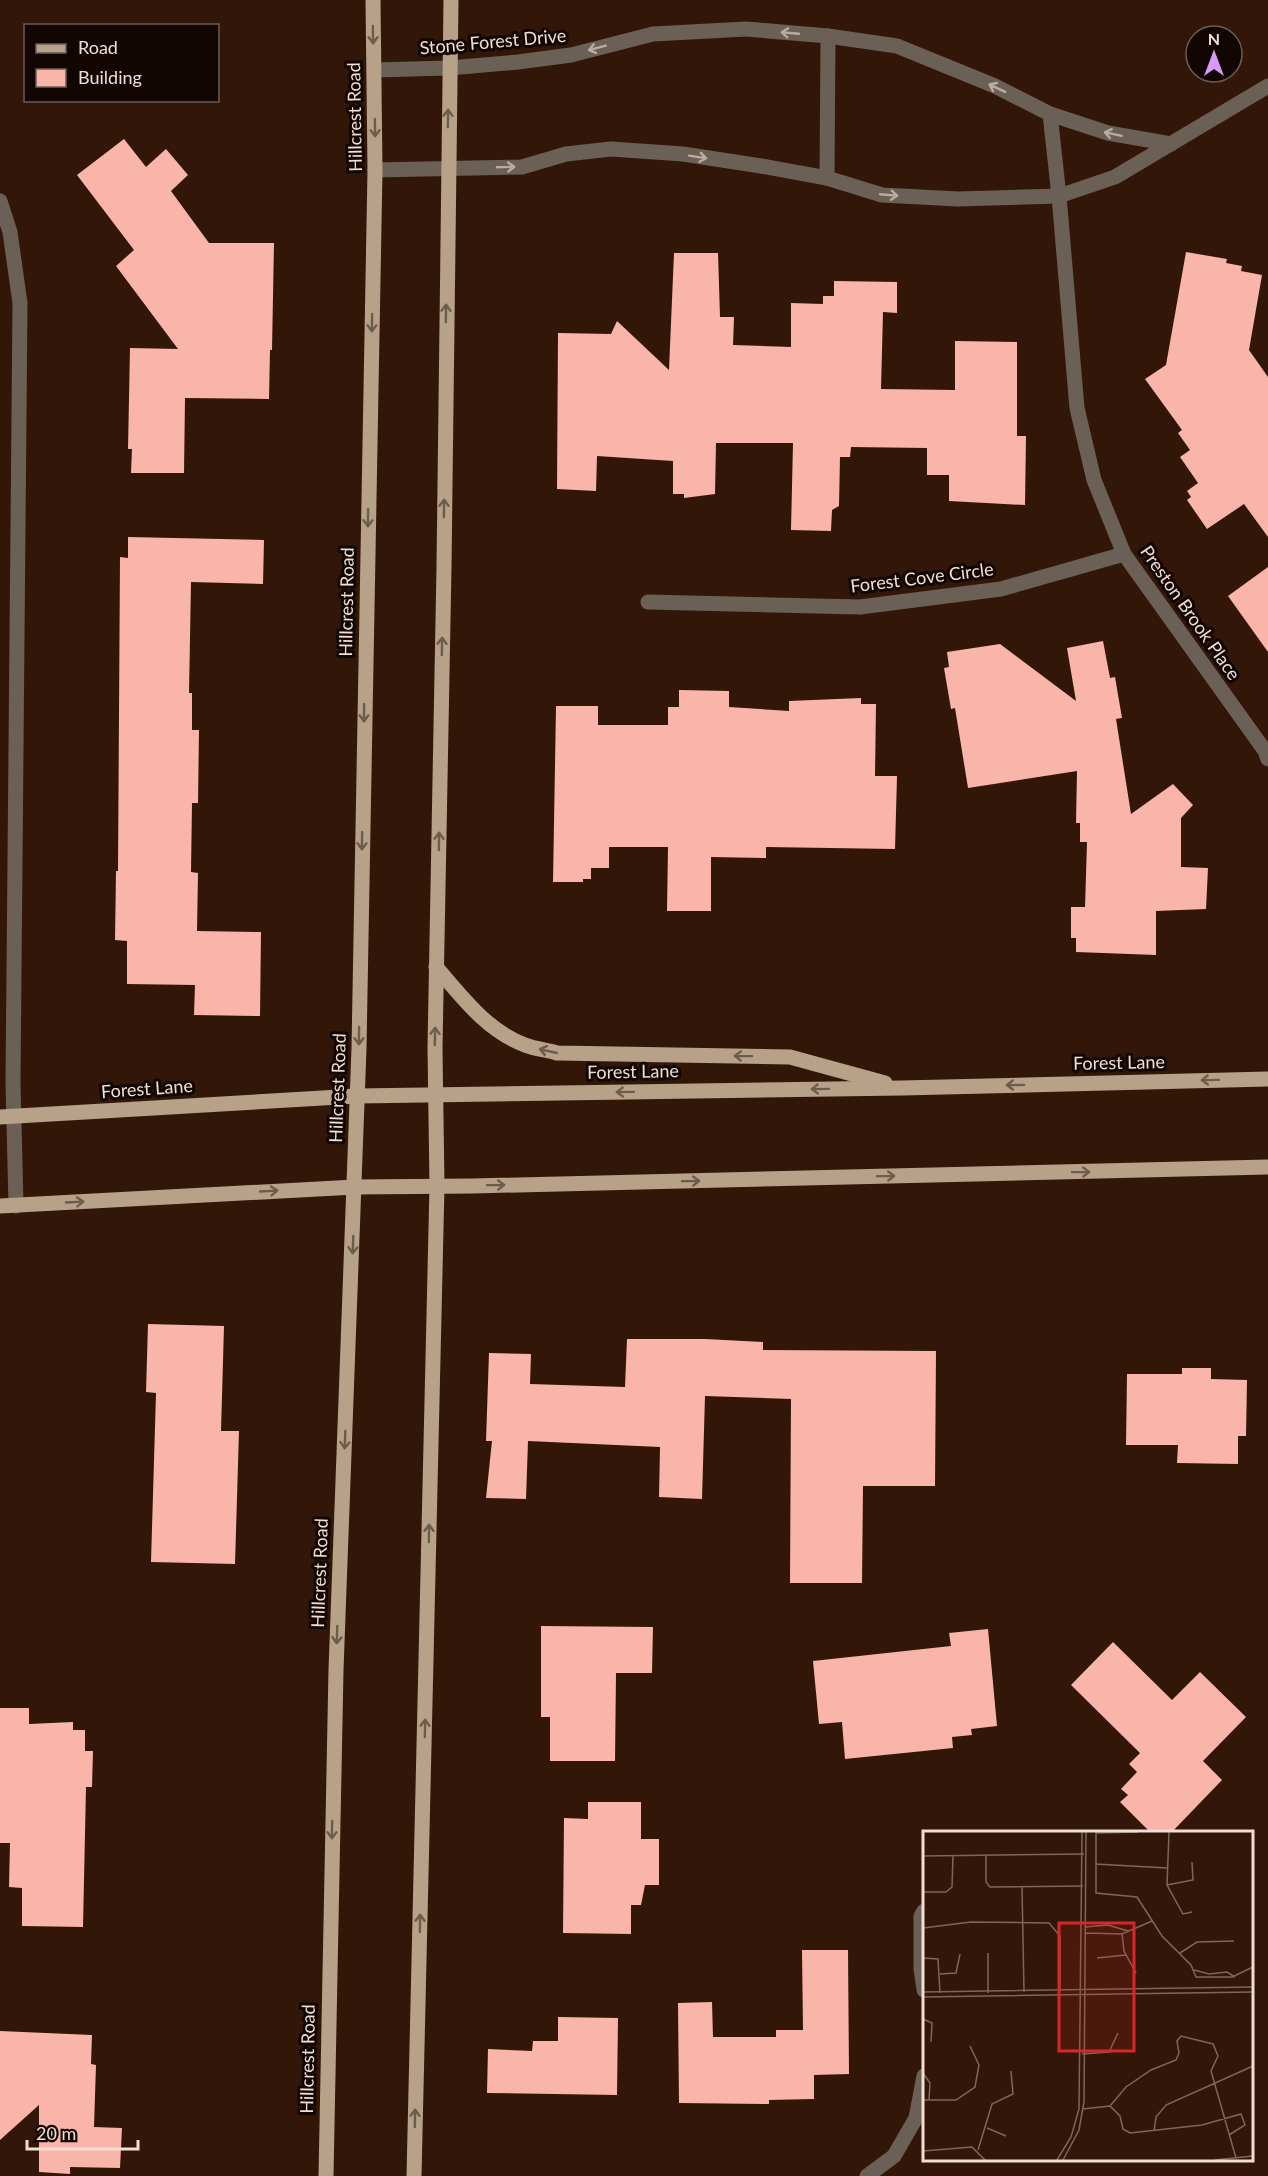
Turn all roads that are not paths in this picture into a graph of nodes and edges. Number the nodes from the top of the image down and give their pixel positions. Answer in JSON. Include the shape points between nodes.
{"nodes":[{"id":1,"x":373,"y":0,"type":"edge"},
{"id":2,"x":451,"y":0,"type":"edge"},
{"id":3,"x":828,"y":36,"type":"junction"},
{"id":4,"x":449,"y":68,"type":"junction"},
{"id":5,"x":374,"y":70,"type":"junction"},
{"id":6,"x":1268,"y":86,"type":"edge"},
{"id":7,"x":1050,"y":114,"type":"junction"},
{"id":8,"x":1171,"y":144,"type":"junction"},
{"id":9,"x":447,"y":169,"type":"junction"},
{"id":10,"x":375,"y":170,"type":"junction"},
{"id":11,"x":827,"y":178,"type":"junction"},
{"id":12,"x":1059,"y":196,"type":"junction"},
{"id":13,"x":0,"y":201,"type":"edge"},
{"id":14,"x":1124,"y":554,"type":"junction"},
{"id":15,"x":648,"y":602,"type":"dead end"},
{"id":16,"x":1268,"y":759,"type":"edge"},
{"id":17,"x":436,"y":967,"type":"junction"},
{"id":18,"x":1268,"y":1079,"type":"edge"},
{"id":19,"x":902,"y":1088,"type":"junction"},
{"id":20,"x":435,"y":1094,"type":"junction"},
{"id":21,"x":357,"y":1096,"type":"junction"},
{"id":22,"x":7,"y":1117,"type":"edge"},
{"id":23,"x":1268,"y":1167,"type":"edge"},
{"id":24,"x":355,"y":1186,"type":"junction"},
{"id":25,"x":437,"y":1186,"type":"junction"},
{"id":26,"x":0,"y":1206,"type":"edge"},
{"id":27,"x":16,"y":1206,"type":"junction"},
{"id":28,"x":923,"y":1913,"type":"edge"},
{"id":29,"x":923,"y":1983,"type":"edge"},
{"id":30,"x":923,"y":2081,"type":"edge"},
{"id":31,"x":326,"y":2176,"type":"edge"},
{"id":32,"x":414,"y":2176,"type":"edge"},
{"id":33,"x":867,"y":2176,"type":"edge"}],
"edges":[{"from":1,"to":5,"type":"main road","name":"Hillcrest Road","one_way":true},
{"from":2,"to":4,"type":"main road"},
{"from":3,"to":4,"type":"street","name":"Stone Forest Drive","one_way":true,"via":[[746,29],[653,34],[571,55]]},
{"from":7,"to":3,"type":"street","name":"Stone Forest Drive","one_way":true,"via":[[995,86],[897,46]]},
{"from":3,"to":11,"type":"street"},
{"from":4,"to":5,"type":"street","name":"Stone Forest Drive"},
{"from":9,"to":4,"type":"main road","one_way":true},
{"from":5,"to":10,"type":"main road","name":"Hillcrest Road","one_way":true},
{"from":6,"to":8,"type":"street"},
{"from":8,"to":7,"type":"street","name":"Stone Forest Drive","one_way":true,"via":[[1108,133]]},
{"from":7,"to":12,"type":"street"},
{"from":8,"to":12,"type":"street","via":[[1115,177]]},
{"from":9,"to":10,"type":"street"},
{"from":9,"to":11,"type":"street","one_way":true,"via":[[522,167],[566,154],[610,149],[683,154]]},
{"from":17,"to":9,"type":"main road","one_way":true},
{"from":10,"to":21,"type":"main road","name":"Hillcrest Road","one_way":true},
{"from":11,"to":12,"type":"street","one_way":true,"via":[[882,195],[958,200]]},
{"from":12,"to":14,"type":"street","name":"Preston Brook Place","via":[[1077,408],[1094,480]]},
{"from":13,"to":22,"type":"street","via":[[10,232],[20,303]]},
{"from":14,"to":15,"type":"street","name":"Forest Cove Circle","via":[[1001,589],[860,607]]},
{"from":14,"to":16,"type":"street","name":"Preston Brook Place"},
{"from":19,"to":17,"type":"main road","one_way":true,"via":[[790,1057],[557,1053],[525,1045],[494,1029]]},
{"from":20,"to":17,"type":"main road","one_way":true},
{"from":18,"to":19,"type":"main road","name":"Forest Lane","one_way":true},
{"from":19,"to":20,"type":"main road","name":"Forest Lane","one_way":true},
{"from":20,"to":21,"type":"main road","name":"Forest Lane"},
{"from":20,"to":25,"type":"main road"},
{"from":21,"to":22,"type":"main road","name":"Forest Lane"},
{"from":21,"to":24,"type":"main road","name":"Hillcrest Road"},
{"from":22,"to":27,"type":"street"},
{"from":25,"to":23,"type":"main road","one_way":true},
{"from":24,"to":25,"type":"main road"},
{"from":27,"to":24,"type":"main road","one_way":true},
{"from":24,"to":31,"type":"main road","name":"Hillcrest Road","one_way":true,"via":[[336,1671]]},
{"from":32,"to":25,"type":"main road","one_way":true},
{"from":26,"to":27,"type":"main road"},
{"from":28,"to":29,"type":"street"},
{"from":30,"to":33,"type":"street","via":[[916,2118],[894,2156]]}]}
